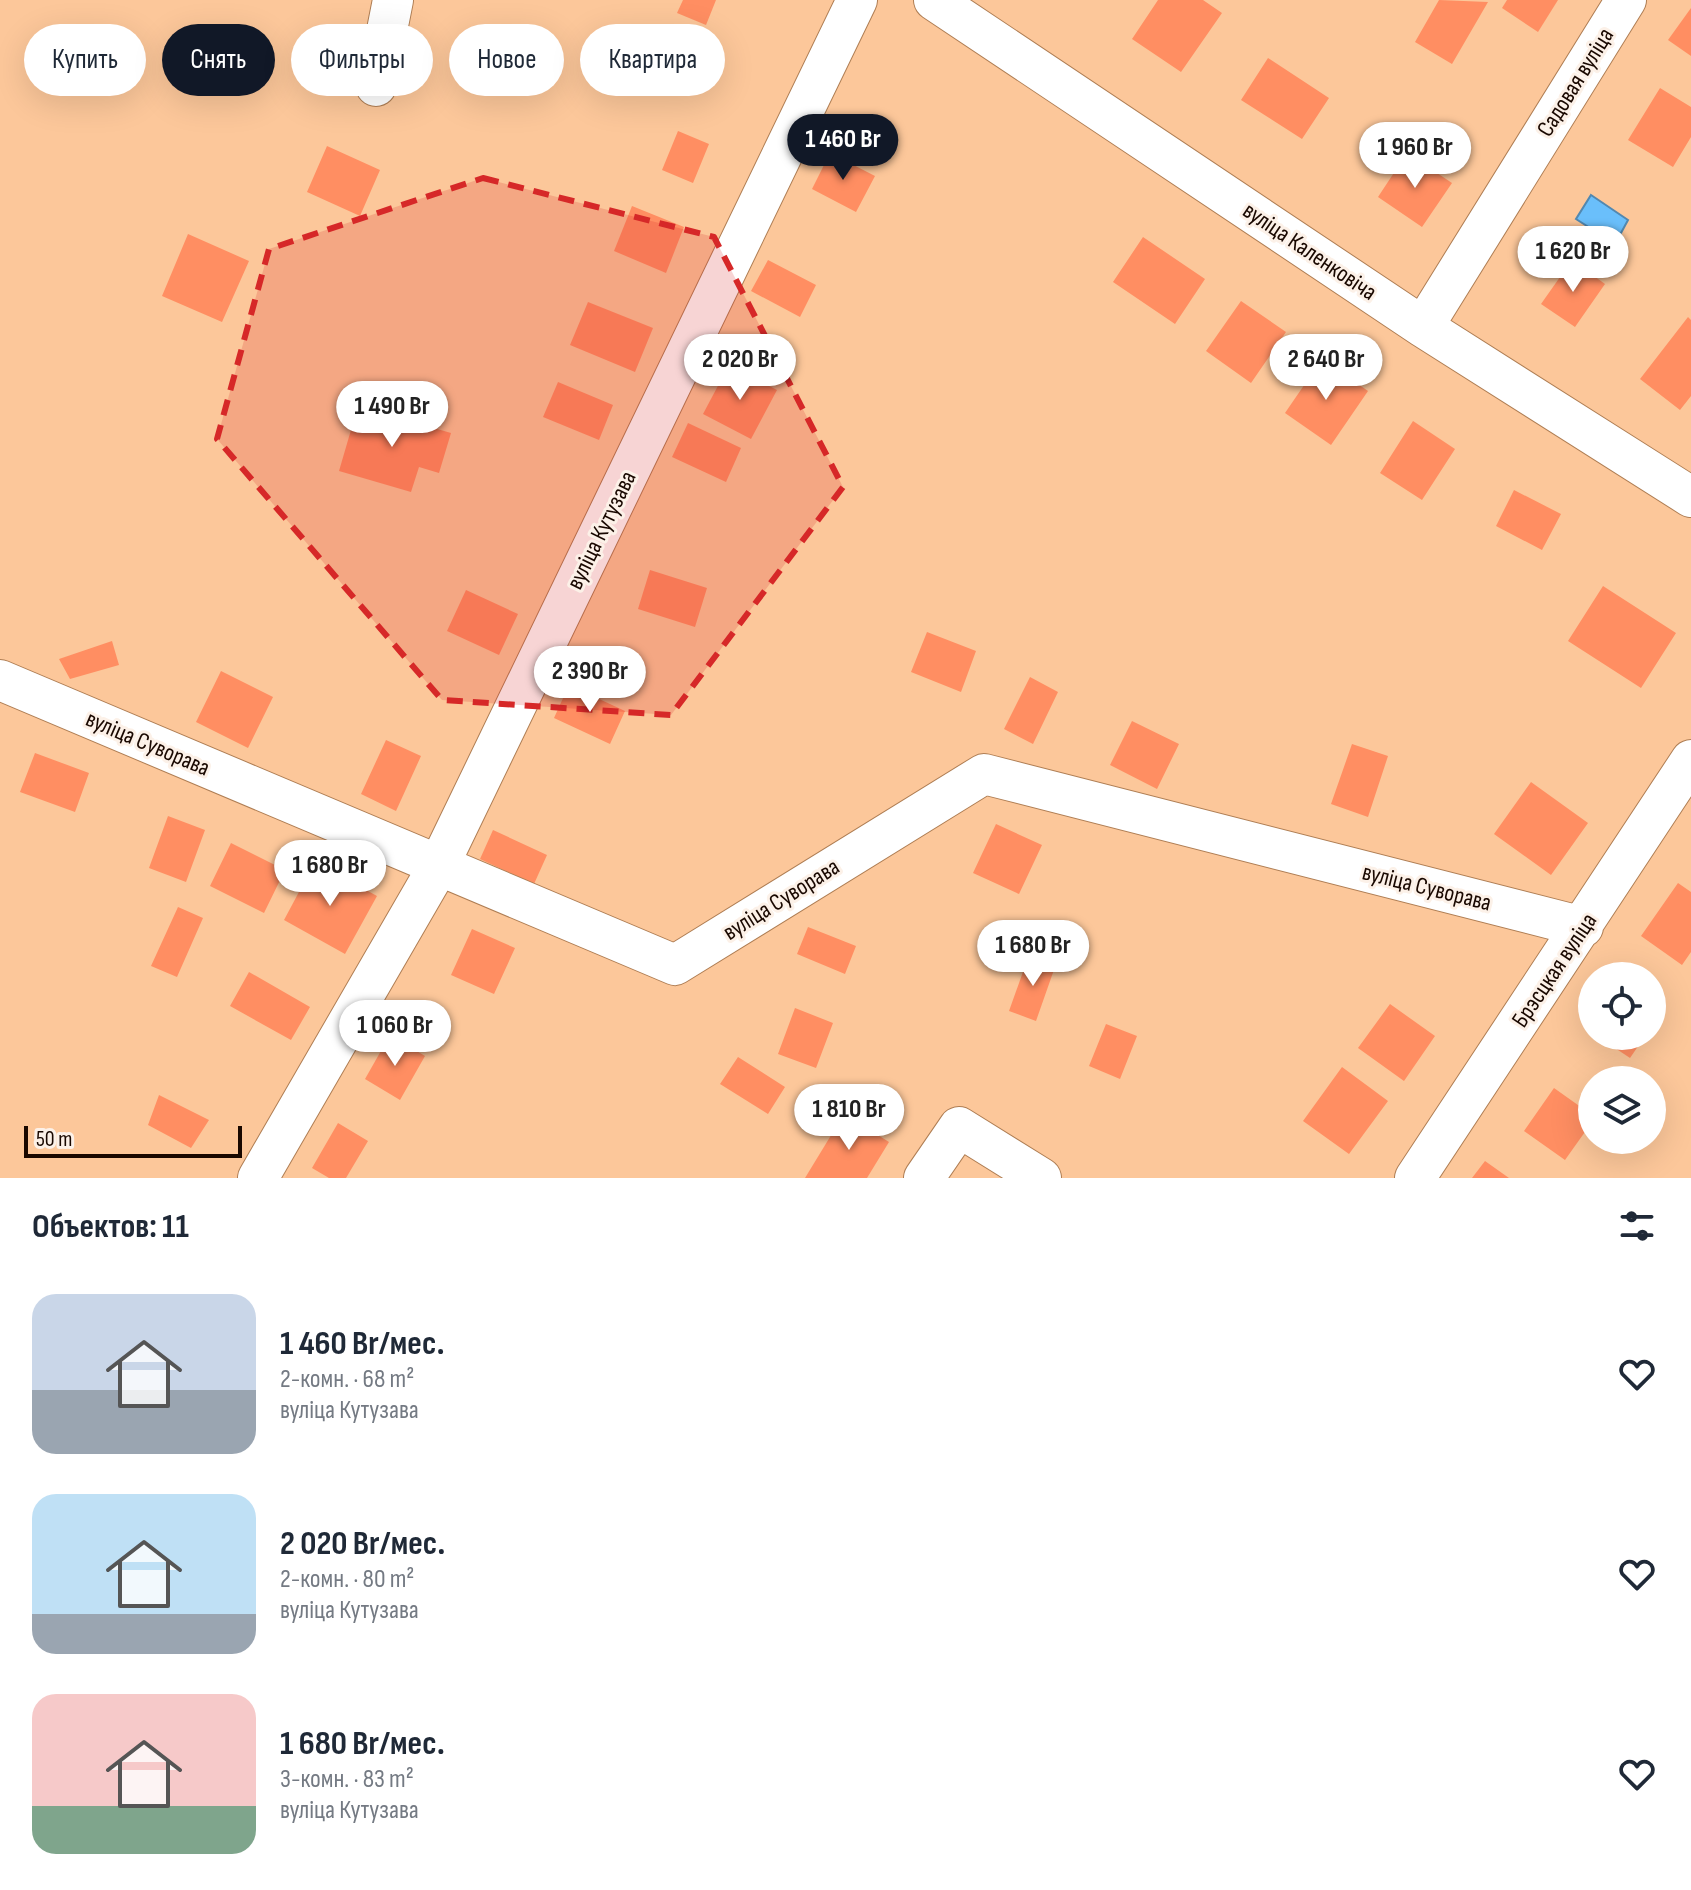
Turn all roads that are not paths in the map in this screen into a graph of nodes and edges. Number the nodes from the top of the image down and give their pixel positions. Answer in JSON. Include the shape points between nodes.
{"nodes":[{"id":1,"x":393,"y":0,"type":"edge"},
{"id":2,"x":857,"y":0,"type":"edge"},
{"id":3,"x":934,"y":0,"type":"edge"},
{"id":4,"x":1626,"y":0,"type":"edge"},
{"id":5,"x":388,"y":24,"type":"edge"},
{"id":6,"x":1423,"y":327,"type":"junction"},
{"id":7,"x":1691,"y":497,"type":"edge"},
{"id":8,"x":0,"y":680,"type":"edge"},
{"id":9,"x":1691,"y":760,"type":"edge"},
{"id":10,"x":438,"y":867,"type":"junction"},
{"id":11,"x":1583,"y":927,"type":"junction"},
{"id":12,"x":258,"y":1178,"type":"edge"},
{"id":13,"x":924,"y":1178,"type":"edge"},
{"id":14,"x":1041,"y":1178,"type":"edge"},
{"id":15,"x":1415,"y":1178,"type":"edge"}],
"edges":[{"from":1,"to":5,"type":"street"},
{"from":2,"to":10,"type":"street","name":"вуліца Кутузава"},
{"from":3,"to":6,"type":"street","name":"вуліца Каленковіча"},
{"from":4,"to":6,"type":"street","name":"Садовая вуліца"},
{"from":6,"to":7,"type":"street","name":"вуліца Каленковіча"},
{"from":8,"to":10,"type":"street","name":"вуліца Суворава"},
{"from":9,"to":11,"type":"street","name":"Брэсцкая вуліца"},
{"from":10,"to":11,"type":"street","name":"вуліца Суворава","via":[[675,965],[984,774]]},
{"from":10,"to":12,"type":"street","name":"вуліца Кутузава"},
{"from":11,"to":15,"type":"street","name":"Брэсцкая вуліца"},
{"from":13,"to":14,"type":"street","via":[[959,1127]]}]}
